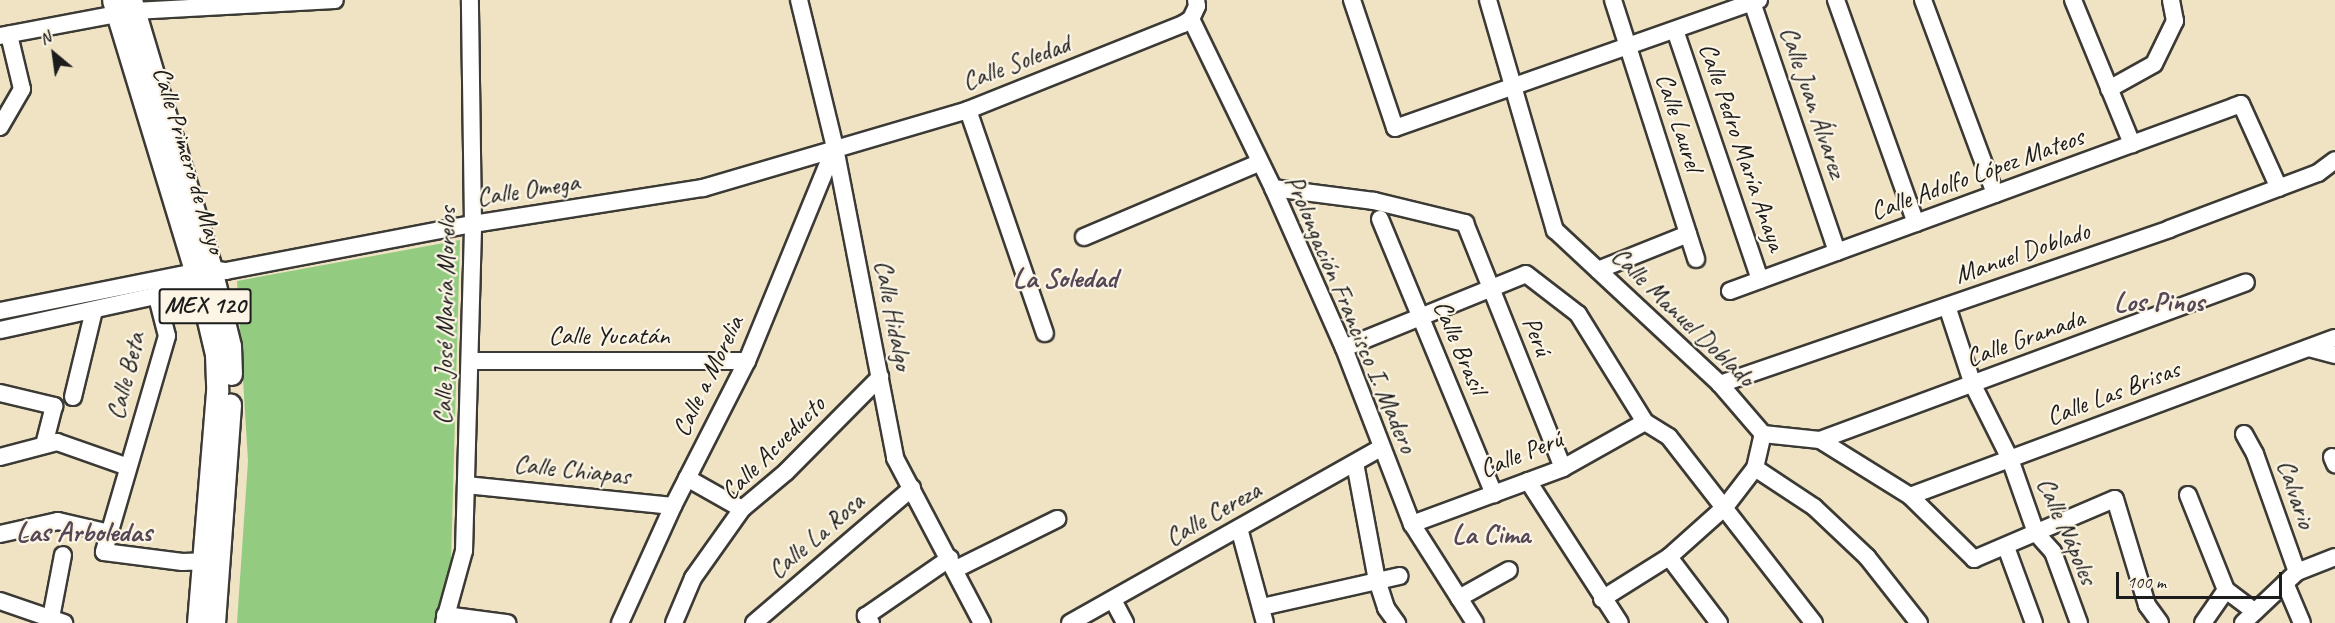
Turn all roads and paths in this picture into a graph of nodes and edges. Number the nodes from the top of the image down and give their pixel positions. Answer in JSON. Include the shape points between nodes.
{"nodes":[{"id":1,"x":335,"y":0,"type":"edge"},
{"id":2,"x":470,"y":0,"type":"edge"},
{"id":3,"x":799,"y":0,"type":"edge"},
{"id":4,"x":1196,"y":0,"type":"edge"},
{"id":5,"x":1352,"y":0,"type":"edge"},
{"id":6,"x":1488,"y":0,"type":"edge"},
{"id":7,"x":1613,"y":0,"type":"edge"},
{"id":8,"x":1836,"y":0,"type":"edge"},
{"id":9,"x":1925,"y":0,"type":"edge"},
{"id":10,"x":2073,"y":0,"type":"edge"},
{"id":11,"x":2171,"y":0,"type":"edge"},
{"id":12,"x":1756,"y":1,"type":"edge"},
{"id":13,"x":124,"y":6,"type":"edge"},
{"id":14,"x":1191,"y":19,"type":"junction"},
{"id":15,"x":1675,"y":30,"type":"junction"},
{"id":16,"x":5,"y":36,"type":"edge"},
{"id":17,"x":1628,"y":47,"type":"junction"},
{"id":18,"x":1514,"y":87,"type":"junction"},
{"id":19,"x":2109,"y":89,"type":"junction"},
{"id":20,"x":968,"y":110,"type":"junction"},
{"id":21,"x":0,"y":127,"type":"edge"},
{"id":22,"x":2132,"y":144,"type":"junction"},
{"id":23,"x":835,"y":148,"type":"junction"},
{"id":24,"x":2335,"y":160,"type":"edge"},
{"id":25,"x":1258,"y":163,"type":"junction"},
{"id":26,"x":1273,"y":188,"type":"junction"},
{"id":27,"x":2279,"y":188,"type":"junction"},
{"id":28,"x":1995,"y":194,"type":"junction"},
{"id":29,"x":1380,"y":219,"type":"dead end"},
{"id":30,"x":1916,"y":223,"type":"junction"},
{"id":31,"x":473,"y":224,"type":"junction"},
{"id":32,"x":1688,"y":234,"type":"junction"},
{"id":33,"x":1084,"y":237,"type":"dead end"},
{"id":34,"x":1837,"y":252,"type":"junction"},
{"id":35,"x":1696,"y":260,"type":"dead end"},
{"id":36,"x":1598,"y":270,"type":"junction"},
{"id":37,"x":209,"y":276,"type":"junction"},
{"id":38,"x":1760,"y":280,"type":"junction"},
{"id":39,"x":2246,"y":282,"type":"dead end"},
{"id":40,"x":1491,"y":290,"type":"junction"},
{"id":41,"x":1730,"y":291,"type":"dead end"},
{"id":42,"x":158,"y":297,"type":"junction"},
{"id":43,"x":1947,"y":306,"type":"junction"},
{"id":44,"x":94,"y":310,"type":"junction"},
{"id":45,"x":0,"y":311,"type":"edge"},
{"id":46,"x":1420,"y":318,"type":"junction"},
{"id":47,"x":0,"y":330,"type":"edge"},
{"id":48,"x":1045,"y":333,"type":"dead end"},
{"id":49,"x":2335,"y":338,"type":"edge"},
{"id":50,"x":1344,"y":348,"type":"junction"},
{"id":51,"x":2310,"y":348,"type":"junction"},
{"id":52,"x":2335,"y":355,"type":"edge"},
{"id":53,"x":471,"y":361,"type":"junction"},
{"id":54,"x":747,"y":361,"type":"junction"},
{"id":55,"x":880,"y":377,"type":"junction"},
{"id":56,"x":1720,"y":384,"type":"junction"},
{"id":57,"x":1973,"y":385,"type":"junction"},
{"id":58,"x":0,"y":393,"type":"edge"},
{"id":59,"x":73,"y":397,"type":"dead end"},
{"id":60,"x":1645,"y":422,"type":"junction"},
{"id":61,"x":2244,"y":434,"type":"dead end"},
{"id":62,"x":1762,"y":437,"type":"junction"},
{"id":63,"x":1820,"y":440,"type":"junction"},
{"id":64,"x":44,"y":445,"type":"junction"},
{"id":65,"x":1380,"y":448,"type":"junction"},
{"id":66,"x":0,"y":457,"type":"edge"},
{"id":67,"x":2010,"y":459,"type":"junction"},
{"id":68,"x":1355,"y":463,"type":"junction"},
{"id":69,"x":1755,"y":464,"type":"junction"},
{"id":70,"x":128,"y":467,"type":"junction"},
{"id":71,"x":1563,"y":468,"type":"junction"},
{"id":72,"x":687,"y":478,"type":"junction"},
{"id":73,"x":1528,"y":481,"type":"junction"},
{"id":74,"x":466,"y":485,"type":"junction"},
{"id":75,"x":912,"y":488,"type":"junction"},
{"id":76,"x":1494,"y":494,"type":"junction"},
{"id":77,"x":2188,"y":495,"type":"dead end"},
{"id":78,"x":1910,"y":496,"type":"junction"},
{"id":79,"x":673,"y":506,"type":"junction"},
{"id":80,"x":1725,"y":507,"type":"junction"},
{"id":81,"x":742,"y":509,"type":"junction"},
{"id":82,"x":1058,"y":519,"type":"dead end"},
{"id":83,"x":1412,"y":524,"type":"junction"},
{"id":84,"x":1239,"y":528,"type":"junction"},
{"id":85,"x":109,"y":533,"type":"junction"},
{"id":86,"x":2036,"y":533,"type":"junction"},
{"id":87,"x":0,"y":534,"type":"edge"},
{"id":88,"x":2006,"y":547,"type":"junction"},
{"id":89,"x":63,"y":555,"type":"dead end"},
{"id":90,"x":1669,"y":556,"type":"junction"},
{"id":91,"x":2335,"y":557,"type":"edge"},
{"id":92,"x":212,"y":562,"type":"junction"},
{"id":93,"x":953,"y":563,"type":"junction"},
{"id":94,"x":1509,"y":570,"type":"dead end"},
{"id":95,"x":1400,"y":576,"type":"dead end"},
{"id":96,"x":2291,"y":577,"type":"junction"},
{"id":97,"x":1377,"y":580,"type":"junction"},
{"id":98,"x":2226,"y":590,"type":"junction"},
{"id":99,"x":1459,"y":598,"type":"junction"},
{"id":100,"x":1602,"y":598,"type":"junction"},
{"id":101,"x":1113,"y":600,"type":"junction"},
{"id":102,"x":0,"y":601,"type":"edge"},
{"id":103,"x":1263,"y":615,"type":"edge"},
{"id":104,"x":2249,"y":617,"type":"edge"},
{"id":105,"x":450,"y":620,"type":"edge"},
{"id":106,"x":55,"y":622,"type":"edge"},
{"id":107,"x":198,"y":623,"type":"edge"},
{"id":108,"x":214,"y":623,"type":"edge"},
{"id":109,"x":507,"y":623,"type":"edge"},
{"id":110,"x":620,"y":623,"type":"edge"},
{"id":111,"x":674,"y":623,"type":"edge"},
{"id":112,"x":754,"y":623,"type":"edge"},
{"id":113,"x":871,"y":623,"type":"edge"},
{"id":114,"x":982,"y":623,"type":"edge"},
{"id":115,"x":1070,"y":623,"type":"edge"},
{"id":116,"x":1125,"y":623,"type":"edge"},
{"id":117,"x":1397,"y":623,"type":"edge"},
{"id":118,"x":1475,"y":623,"type":"edge"},
{"id":119,"x":1620,"y":623,"type":"edge"},
{"id":120,"x":1719,"y":623,"type":"edge"},
{"id":121,"x":1814,"y":623,"type":"edge"},
{"id":122,"x":1919,"y":623,"type":"edge"},
{"id":123,"x":2034,"y":623,"type":"edge"},
{"id":124,"x":2079,"y":623,"type":"edge"},
{"id":125,"x":2160,"y":623,"type":"edge"},
{"id":126,"x":2203,"y":623,"type":"edge"},
{"id":127,"x":2302,"y":623,"type":"edge"}],
"edges":[{"from":1,"to":13,"type":"street"},
{"from":2,"to":31,"type":"street","name":"Calle José María Morelos"},
{"from":3,"to":23,"type":"street","name":"Calle Hidalgo"},
{"from":4,"to":14,"type":"street"},
{"from":5,"to":18,"type":"street","via":[[1395,128]]},
{"from":6,"to":18,"type":"street","name":"Calle Manuel Doblado"},
{"from":7,"to":17,"type":"street","name":"Calle Laurel"},
{"from":8,"to":30,"type":"street"},
{"from":9,"to":28,"type":"street"},
{"from":10,"to":19,"type":"street"},
{"from":11,"to":19,"type":"street","via":[[2175,21],[2154,64]]},
{"from":12,"to":15,"type":"street"},
{"from":12,"to":34,"type":"street","name":"Calle Juan Álvarez"},
{"from":13,"to":16,"type":"street"},
{"from":13,"to":37,"type":"main road","name":"Calle Primero de Mayo","number":"MEX 120"},
{"from":14,"to":20,"type":"street","name":"Calle Soledad"},
{"from":14,"to":25,"type":"street","name":"Prolongación Francisco I. Madero"},
{"from":15,"to":17,"type":"street"},
{"from":15,"to":38,"type":"street","name":"Calle Pedro María Anaya"},
{"from":16,"to":21,"type":"street","via":[[22,89]]},
{"from":17,"to":18,"type":"street"},
{"from":17,"to":32,"type":"street","name":"Calle Laurel"},
{"from":18,"to":36,"type":"street","name":"Calle Manuel Doblado","via":[[1555,230]]},
{"from":19,"to":22,"type":"street"},
{"from":20,"to":23,"type":"street","name":"Calle Soledad"},
{"from":20,"to":48,"type":"street"},
{"from":22,"to":27,"type":"street","name":"Calle Adolfo López Mateos","via":[[2241,104]]},
{"from":22,"to":28,"type":"street","name":"Calle Adolfo López Mateos"},
{"from":23,"to":31,"type":"street","name":"Calle Omega","via":[[703,188]]},
{"from":23,"to":54,"type":"street","name":"Calle a Morelia"},
{"from":23,"to":55,"type":"street","name":"Calle Hidalgo"},
{"from":24,"to":27,"type":"street","name":"Manuel Doblado","via":[[2318,173]]},
{"from":25,"to":26,"type":"street","name":"Prolongación Francisco I. Madero"},
{"from":25,"to":33,"type":"street"},
{"from":26,"to":40,"type":"street","name":"Perú","via":[[1374,201],[1465,223]]},
{"from":26,"to":50,"type":"street","name":"Prolongación Francisco I. Madero"},
{"from":27,"to":43,"type":"street","name":"Manuel Doblado"},
{"from":28,"to":30,"type":"street","name":"Calle Adolfo López Mateos"},
{"from":29,"to":46,"type":"street","name":"Calle Brasil"},
{"from":30,"to":34,"type":"street","name":"Calle Adolfo López Mateos"},
{"from":31,"to":37,"type":"street","name":"Calle Omega"},
{"from":31,"to":53,"type":"street","name":"Calle José María Morelos"},
{"from":32,"to":35,"type":"street","name":"Calle Laurel"},
{"from":32,"to":36,"type":"street"},
{"from":34,"to":38,"type":"street","name":"Calle Adolfo López Mateos"},
{"from":36,"to":56,"type":"street","name":"Calle Manuel Doblado"},
{"from":37,"to":42,"type":"street","name":"Calle Omega"},
{"from":37,"to":45,"type":"street","name":"Calle Omega"},
{"from":37,"to":92,"type":"main road","name":"Calle Primero de Mayo","number":"MEX 120","via":[[217,392]]},
{"from":38,"to":41,"type":"street","name":"Calle Adolfo López Mateos"},
{"from":39,"to":57,"type":"street","name":"Calle Granada"},
{"from":40,"to":46,"type":"street"},
{"from":40,"to":60,"type":"street","via":[[1526,274],[1578,314]]},
{"from":40,"to":71,"type":"street","name":"Perú"},
{"from":42,"to":44,"type":"street","name":"Calle Omega"},
{"from":42,"to":70,"type":"street","name":"Calle Beta","via":[[166,336]]},
{"from":43,"to":56,"type":"street","name":"Manuel Doblado"},
{"from":43,"to":57,"type":"street","name":"Calle Nápoles"},
{"from":44,"to":47,"type":"street","name":"Calle Omega"},
{"from":44,"to":59,"type":"street"},
{"from":46,"to":50,"type":"street"},
{"from":46,"to":76,"type":"street","name":"Calle Brasil"},
{"from":49,"to":51,"type":"street","name":"Calle Las Brisas"},
{"from":50,"to":65,"type":"street","name":"Prolongación Francisco I. Madero"},
{"from":51,"to":52,"type":"street"},
{"from":51,"to":67,"type":"street","name":"Calle Las Brisas"},
{"from":53,"to":54,"type":"street","name":"Calle Yucatán"},
{"from":53,"to":74,"type":"street","name":"Calle José María Morelos"},
{"from":54,"to":72,"type":"street","name":"Calle a Morelia"},
{"from":55,"to":75,"type":"street","name":"Calle Hidalgo","via":[[895,458]]},
{"from":55,"to":81,"type":"street","name":"Calle Acueducto","via":[[786,472]]},
{"from":56,"to":62,"type":"street","name":"Calle Manuel Doblado"},
{"from":57,"to":63,"type":"street","name":"Calle Granada"},
{"from":57,"to":67,"type":"street","name":"Calle Nápoles"},
{"from":58,"to":64,"type":"street","via":[[54,406]]},
{"from":60,"to":71,"type":"street","name":"Calle Perú"},
{"from":60,"to":80,"type":"street","via":[[1669,437]]},
{"from":61,"to":96,"type":"street","name":"Calvario","via":[[2255,454]]},
{"from":62,"to":63,"type":"street"},
{"from":62,"to":69,"type":"street"},
{"from":63,"to":78,"type":"street"},
{"from":64,"to":66,"type":"street","name":"Calle Beta"},
{"from":64,"to":70,"type":"street","name":"Calle Beta","via":[[72,444]]},
{"from":65,"to":68,"type":"street","name":"Calle Cereza"},
{"from":65,"to":83,"type":"street","name":"Prolongación Francisco I. Madero"},
{"from":67,"to":78,"type":"street","name":"Calle Las Brisas"},
{"from":67,"to":86,"type":"street","name":"Calle Nápoles"},
{"from":68,"to":84,"type":"street","name":"Calle Cereza"},
{"from":68,"to":97,"type":"street"},
{"from":69,"to":80,"type":"street"},
{"from":69,"to":122,"type":"street","via":[[1814,507],[1867,558]]},
{"from":70,"to":85,"type":"street","name":"Calle Beta"},
{"from":71,"to":73,"type":"street","name":"Calle Perú"},
{"from":72,"to":79,"type":"street","name":"Calle a Morelia"},
{"from":72,"to":81,"type":"street"},
{"from":73,"to":76,"type":"street","name":"Calle Perú"},
{"from":73,"to":100,"type":"street"},
{"from":74,"to":79,"type":"street","name":"Calle Chiapas"},
{"from":74,"to":105,"type":"street","name":"Calle José María Morelos","via":[[464,551],[451,596]]},
{"from":75,"to":93,"type":"street","name":"Calle Hidalgo"},
{"from":75,"to":112,"type":"street","name":"Calle La Rosa"},
{"from":76,"to":83,"type":"street","name":"Calle Perú"},
{"from":77,"to":98,"type":"street"},
{"from":78,"to":88,"type":"street","via":[[1974,559]]},
{"from":79,"to":110,"type":"street","name":"Calle a Morelia"},
{"from":80,"to":90,"type":"street"},
{"from":80,"to":121,"type":"street"},
{"from":81,"to":111,"type":"street","name":"Calle Acueducto","via":[[693,578]]},
{"from":82,"to":93,"type":"street"},
{"from":83,"to":99,"type":"street","name":"Prolongación Francisco I. Madero"},
{"from":84,"to":101,"type":"street","name":"Calle Cereza"},
{"from":84,"to":103,"type":"street"},
{"from":85,"to":87,"type":"street","via":[[58,521]]},
{"from":85,"to":92,"type":"street","name":"Calle Beta","via":[[104,552]]},
{"from":86,"to":88,"type":"street"},
{"from":86,"to":124,"type":"street","name":"Calle Nápoles","via":[[2053,552]]},
{"from":86,"to":125,"type":"street","via":[[2115,499],[2147,605]]},
{"from":88,"to":123,"type":"street"},
{"from":89,"to":106,"type":"street"},
{"from":90,"to":100,"type":"street"},
{"from":90,"to":120,"type":"street"},
{"from":91,"to":96,"type":"street"},
{"from":92,"to":107,"type":"main road","name":"Calle Primero de Mayo","number":"MEX 120"},
{"from":92,"to":108,"type":"main road","name":"Calle Primero de Mayo","number":"MEX 120"},
{"from":93,"to":113,"type":"street","via":[[866,616]]},
{"from":93,"to":114,"type":"street","name":"Calle Hidalgo"},
{"from":94,"to":99,"type":"street"},
{"from":95,"to":97,"type":"street"},
{"from":96,"to":104,"type":"street"},
{"from":96,"to":127,"type":"street","name":"Calvario"},
{"from":97,"to":103,"type":"street"},
{"from":97,"to":117,"type":"street","via":[[1386,608]]},
{"from":98,"to":104,"type":"street"},
{"from":98,"to":126,"type":"street"},
{"from":99,"to":118,"type":"street","name":"Prolongación Francisco I. Madero"},
{"from":100,"to":119,"type":"street"},
{"from":101,"to":115,"type":"street","name":"Calle Cereza"},
{"from":101,"to":116,"type":"street"},
{"from":102,"to":106,"type":"street"},
{"from":105,"to":109,"type":"street"}]}
